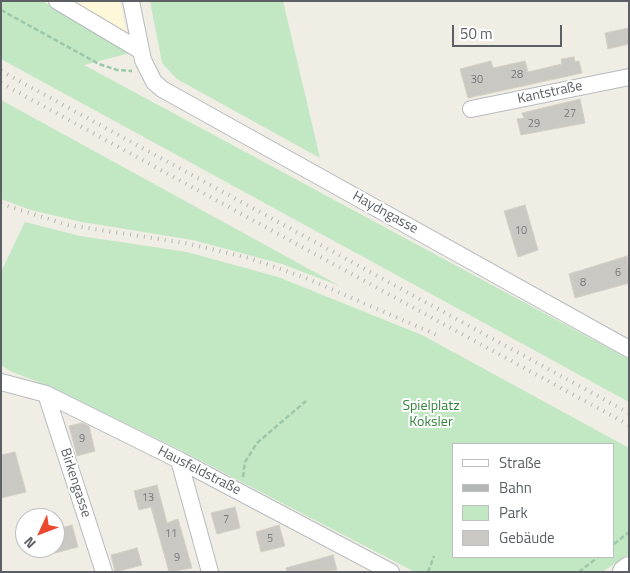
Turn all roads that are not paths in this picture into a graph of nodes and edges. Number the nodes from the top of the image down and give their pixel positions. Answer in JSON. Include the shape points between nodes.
{"nodes":[{"id":1,"x":57,"y":1,"type":"edge"},
{"id":2,"x":131,"y":1,"type":"edge"},
{"id":3,"x":141,"y":51,"type":"junction"},
{"id":4,"x":629,"y":77,"type":"edge"},
{"id":5,"x":471,"y":109,"type":"dead end"},
{"id":6,"x":629,"y":349,"type":"edge"},
{"id":7,"x":4,"y":382,"type":"edge"},
{"id":8,"x":46,"y":394,"type":"junction"},
{"id":9,"x":180,"y":460,"type":"junction"},
{"id":10,"x":629,"y":569,"type":"edge"},
{"id":11,"x":104,"y":572,"type":"edge"},
{"id":12,"x":210,"y":572,"type":"edge"},
{"id":13,"x":391,"y":572,"type":"edge"},
{"id":14,"x":625,"y":572,"type":"edge"}],
"edges":[{"from":1,"to":3,"type":"street"},
{"from":2,"to":3,"type":"street"},
{"from":3,"to":6,"type":"street","name":"Haydngasse","via":[[147,71],[162,89]]},
{"from":4,"to":5,"type":"street","name":"Kantstraße"},
{"from":7,"to":8,"type":"street","name":"Hausfeldstraße"},
{"from":8,"to":9,"type":"street","name":"Hausfeldstraße"},
{"from":8,"to":11,"type":"street","name":"Birkengasse"},
{"from":9,"to":12,"type":"street"},
{"from":9,"to":13,"type":"street","name":"Hausfeldstraße"},
{"from":10,"to":14,"type":"main road"}]}
